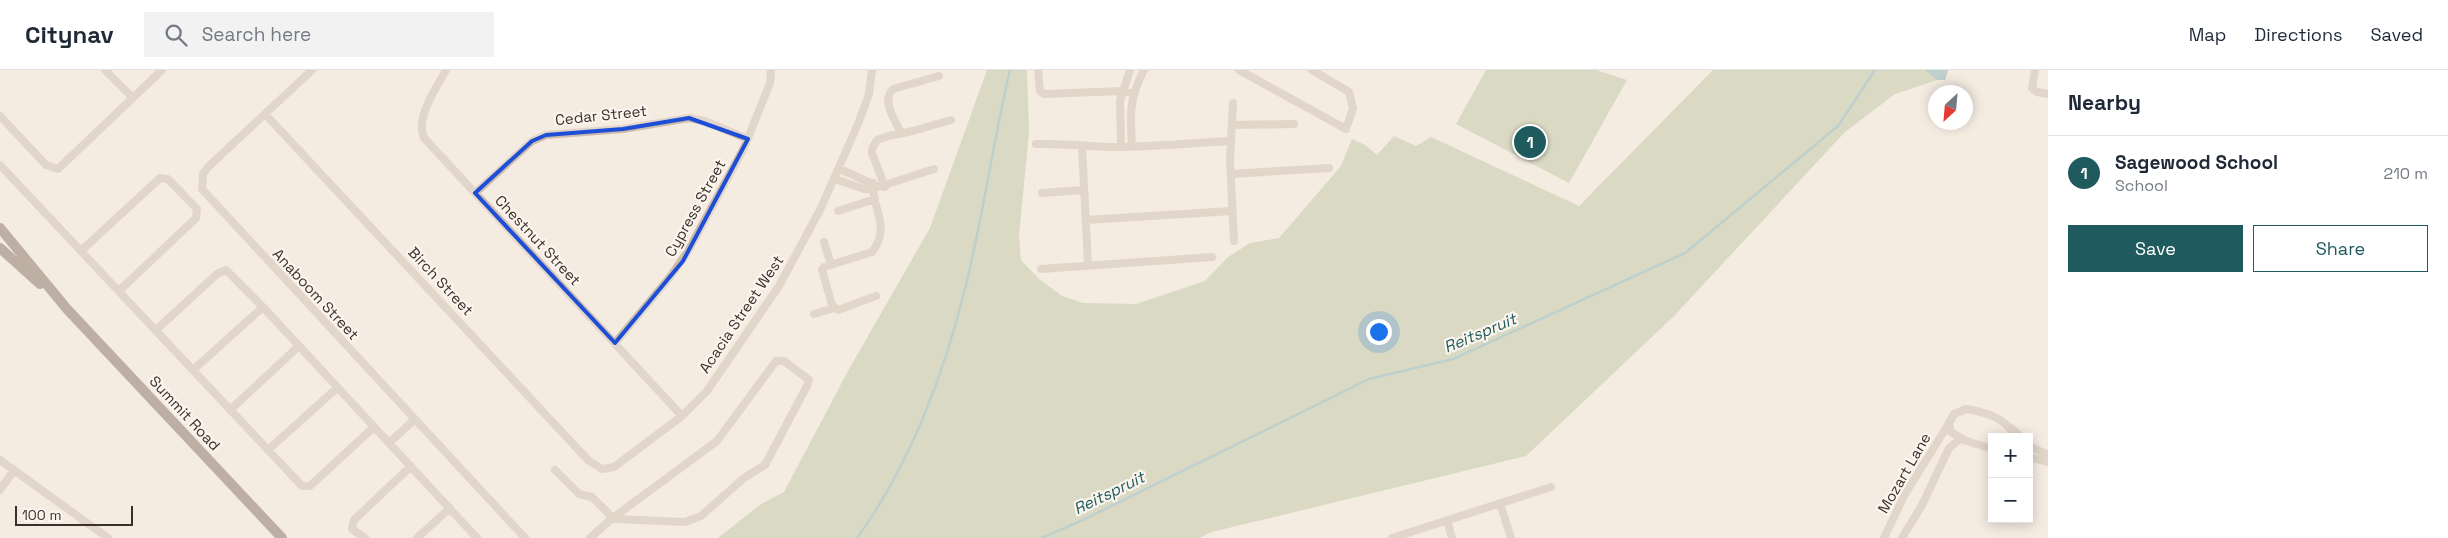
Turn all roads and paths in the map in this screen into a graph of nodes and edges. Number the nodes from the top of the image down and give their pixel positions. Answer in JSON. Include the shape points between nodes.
{"nodes":[{"id":1,"x":105,"y":70,"type":"edge"},
{"id":2,"x":162,"y":70,"type":"edge"},
{"id":3,"x":312,"y":70,"type":"edge"},
{"id":4,"x":446,"y":70,"type":"edge"},
{"id":5,"x":771,"y":70,"type":"edge"},
{"id":6,"x":872,"y":70,"type":"edge"},
{"id":7,"x":1038,"y":70,"type":"edge"},
{"id":8,"x":1130,"y":70,"type":"edge"},
{"id":9,"x":1144,"y":70,"type":"edge"},
{"id":10,"x":1239,"y":70,"type":"edge"},
{"id":11,"x":1312,"y":70,"type":"edge"},
{"id":12,"x":2034,"y":70,"type":"edge"},
{"id":13,"x":939,"y":76,"type":"dead end"},
{"id":14,"x":1122,"y":91,"type":"junction"},
{"id":15,"x":1133,"y":93,"type":"junction"},
{"id":16,"x":2048,"y":94,"type":"edge"},
{"id":17,"x":132,"y":97,"type":"junction"},
{"id":18,"x":1233,"y":103,"type":"dead end"},
{"id":19,"x":265,"y":114,"type":"junction"},
{"id":20,"x":0,"y":116,"type":"edge"},
{"id":21,"x":951,"y":120,"type":"dead end"},
{"id":22,"x":1294,"y":124,"type":"dead end"},
{"id":23,"x":1233,"y":125,"type":"junction"},
{"id":24,"x":901,"y":133,"type":"junction"},
{"id":25,"x":748,"y":139,"type":"junction"},
{"id":26,"x":1230,"y":141,"type":"junction"},
{"id":27,"x":1036,"y":144,"type":"dead end"},
{"id":28,"x":1082,"y":146,"type":"junction"},
{"id":29,"x":1122,"y":146,"type":"junction"},
{"id":30,"x":1132,"y":146,"type":"junction"},
{"id":31,"x":0,"y":165,"type":"edge"},
{"id":32,"x":1329,"y":168,"type":"dead end"},
{"id":33,"x":840,"y":169,"type":"junction"},
{"id":34,"x":934,"y":169,"type":"dead end"},
{"id":35,"x":850,"y":173,"type":"junction"},
{"id":36,"x":1231,"y":174,"type":"junction"},
{"id":37,"x":835,"y":179,"type":"junction"},
{"id":38,"x":846,"y":184,"type":"junction"},
{"id":39,"x":877,"y":187,"type":"junction"},
{"id":40,"x":1083,"y":190,"type":"junction"},
{"id":41,"x":475,"y":193,"type":"junction"},
{"id":42,"x":1042,"y":193,"type":"dead end"},
{"id":43,"x":875,"y":199,"type":"junction"},
{"id":44,"x":838,"y":211,"type":"dead end"},
{"id":45,"x":1232,"y":211,"type":"junction"},
{"id":46,"x":1086,"y":220,"type":"junction"},
{"id":47,"x":0,"y":228,"type":"edge"},
{"id":48,"x":1234,"y":241,"type":"dead end"},
{"id":49,"x":824,"y":242,"type":"dead end"},
{"id":50,"x":0,"y":248,"type":"edge"},
{"id":51,"x":82,"y":250,"type":"junction"},
{"id":52,"x":1212,"y":257,"type":"dead end"},
{"id":53,"x":831,"y":265,"type":"junction"},
{"id":54,"x":1088,"y":265,"type":"junction"},
{"id":55,"x":1041,"y":268,"type":"dead end"},
{"id":56,"x":119,"y":290,"type":"junction"},
{"id":57,"x":876,"y":296,"type":"dead end"},
{"id":58,"x":263,"y":307,"type":"junction"},
{"id":59,"x":67,"y":308,"type":"junction"},
{"id":60,"x":834,"y":308,"type":"junction"},
{"id":61,"x":814,"y":314,"type":"dead end"},
{"id":62,"x":156,"y":330,"type":"junction"},
{"id":63,"x":614,"y":343,"type":"junction"},
{"id":64,"x":300,"y":346,"type":"junction"},
{"id":65,"x":193,"y":370,"type":"junction"},
{"id":66,"x":337,"y":388,"type":"junction"},
{"id":67,"x":230,"y":410,"type":"junction"},
{"id":68,"x":682,"y":416,"type":"junction"},
{"id":69,"x":414,"y":420,"type":"junction"},
{"id":70,"x":1949,"y":423,"type":"junction"},
{"id":71,"x":374,"y":427,"type":"junction"},
{"id":72,"x":2010,"y":427,"type":"junction"},
{"id":73,"x":2012,"y":433,"type":"edge"},
{"id":74,"x":2017,"y":433,"type":"edge"},
{"id":75,"x":1960,"y":439,"type":"junction"},
{"id":76,"x":389,"y":443,"type":"junction"},
{"id":77,"x":1988,"y":448,"type":"edge"},
{"id":78,"x":2033,"y":448,"type":"edge"},
{"id":79,"x":268,"y":450,"type":"junction"},
{"id":80,"x":2048,"y":455,"type":"edge"},
{"id":81,"x":2033,"y":458,"type":"edge"},
{"id":82,"x":0,"y":460,"type":"edge"},
{"id":83,"x":2048,"y":462,"type":"edge"},
{"id":84,"x":411,"y":466,"type":"junction"},
{"id":85,"x":597,"y":467,"type":"joint"},
{"id":86,"x":14,"y":470,"type":"junction"},
{"id":87,"x":555,"y":470,"type":"dead end"},
{"id":88,"x":1551,"y":487,"type":"dead end"},
{"id":89,"x":0,"y":490,"type":"edge"},
{"id":90,"x":1500,"y":503,"type":"junction"},
{"id":91,"x":450,"y":508,"type":"junction"},
{"id":92,"x":613,"y":518,"type":"junction"},
{"id":93,"x":1447,"y":520,"type":"junction"},
{"id":94,"x":1397,"y":537,"type":"edge"},
{"id":95,"x":108,"y":538,"type":"edge"},
{"id":96,"x":282,"y":538,"type":"edge"},
{"id":97,"x":366,"y":538,"type":"edge"},
{"id":98,"x":417,"y":538,"type":"edge"},
{"id":99,"x":477,"y":538,"type":"edge"},
{"id":100,"x":525,"y":538,"type":"edge"},
{"id":101,"x":590,"y":538,"type":"edge"},
{"id":102,"x":1452,"y":538,"type":"edge"},
{"id":103,"x":1511,"y":538,"type":"edge"},
{"id":104,"x":1884,"y":538,"type":"edge"},
{"id":105,"x":1902,"y":538,"type":"edge"}],
"edges":[{"from":1,"to":17,"type":"street"},
{"from":2,"to":17,"type":"street"},
{"from":3,"to":19,"type":"street"},
{"from":4,"to":41,"type":"street","name":"Chestnut Street","via":[[423,116],[422,133]]},
{"from":5,"to":25,"type":"street","name":"Cypress Street","via":[[770,83]]},
{"from":6,"to":33,"type":"street","name":"Acacia Street West","via":[[869,94]]},
{"from":7,"to":14,"type":"street","via":[[1040,91],[1044,94]]},
{"from":8,"to":14,"type":"street"},
{"from":9,"to":15,"type":"street"},
{"from":10,"to":11,"type":"street","via":[[1346,129],[1353,108],[1349,92]]},
{"from":12,"to":16,"type":"street","via":[[2032,88]]},
{"from":13,"to":24,"type":"street","via":[[890,93],[888,104]]},
{"from":14,"to":15,"type":"street"},
{"from":14,"to":29,"type":"street"},
{"from":15,"to":30,"type":"street","via":[[1130,106]]},
{"from":17,"to":20,"type":"street","via":[[58,169],[46,165]]},
{"from":18,"to":23,"type":"street"},
{"from":19,"to":69,"type":"street","name":"Anaboom Street","via":[[205,171],[201,185],[207,196]]},
{"from":19,"to":85,"type":"street","name":"Birch Street","via":[[581,454]]},
{"from":21,"to":24,"type":"street"},
{"from":22,"to":23,"type":"street"},
{"from":23,"to":26,"type":"street"},
{"from":24,"to":39,"type":"street","via":[[878,140],[872,149]]},
{"from":25,"to":41,"type":"street","name":"Cedar Street","via":[[705,121],[689,118],[614,130],[546,135],[532,141]]},
{"from":25,"to":63,"type":"street","name":"Cypress Street","via":[[682,261]]},
{"from":26,"to":30,"type":"street"},
{"from":26,"to":36,"type":"street"},
{"from":27,"to":28,"type":"street","via":[[1071,143]]},
{"from":28,"to":29,"type":"street"},
{"from":28,"to":40,"type":"street"},
{"from":29,"to":30,"type":"street"},
{"from":31,"to":51,"type":"street"},
{"from":32,"to":36,"type":"street"},
{"from":33,"to":35,"type":"street"},
{"from":33,"to":37,"type":"street","name":"Acacia Street West"},
{"from":34,"to":39,"type":"street"},
{"from":35,"to":38,"type":"street"},
{"from":35,"to":39,"type":"street"},
{"from":36,"to":45,"type":"street"},
{"from":37,"to":38,"type":"street"},
{"from":37,"to":68,"type":"street","name":"Acacia Street West","via":[[779,286],[707,391]]},
{"from":38,"to":39,"type":"street","via":[[864,189]]},
{"from":39,"to":43,"type":"street"},
{"from":40,"to":42,"type":"street"},
{"from":40,"to":46,"type":"street"},
{"from":41,"to":63,"type":"street","name":"Chestnut Street"},
{"from":43,"to":44,"type":"street"},
{"from":43,"to":53,"type":"street","via":[[882,226],[875,248],[872,252]]},
{"from":45,"to":46,"type":"street"},
{"from":45,"to":48,"type":"street"},
{"from":46,"to":54,"type":"street"},
{"from":47,"to":59,"type":"main road","name":"Summit Road"},
{"from":49,"to":53,"type":"street"},
{"from":50,"to":59,"type":"main road","name":"Summit Road"},
{"from":51,"to":56,"type":"street"},
{"from":51,"to":56,"type":"street","via":[[160,178],[168,179],[189,200],[197,209],[196,218]]},
{"from":52,"to":54,"type":"street"},
{"from":53,"to":60,"type":"street","via":[[824,267],[823,274]]},
{"from":54,"to":55,"type":"street"},
{"from":56,"to":62,"type":"street"},
{"from":57,"to":60,"type":"street","via":[[842,310]]},
{"from":58,"to":62,"type":"street","via":[[224,270]]},
{"from":58,"to":64,"type":"street"},
{"from":58,"to":65,"type":"street"},
{"from":59,"to":96,"type":"main road","name":"Summit Road"},
{"from":60,"to":61,"type":"street"},
{"from":62,"to":65,"type":"street"},
{"from":63,"to":68,"type":"street","name":"Chestnut Street"},
{"from":64,"to":66,"type":"street"},
{"from":64,"to":67,"type":"street"},
{"from":65,"to":67,"type":"street"},
{"from":66,"to":71,"type":"street"},
{"from":66,"to":79,"type":"street"},
{"from":67,"to":79,"type":"street"},
{"from":68,"to":85,"type":"street","name":"Acacia Street West","via":[[614,467]]},
{"from":69,"to":76,"type":"street"},
{"from":69,"to":100,"type":"street","name":"Anaboom Street"},
{"from":70,"to":72,"type":"street","via":[[1954,414],[1966,409],[2002,421]]},
{"from":70,"to":75,"type":"street","via":[[1951,432]]},
{"from":70,"to":104,"type":"street","name":"Mozart Lane","via":[[1904,496]]},
{"from":71,"to":76,"type":"street"},
{"from":71,"to":79,"type":"street","via":[[308,487],[299,484]]},
{"from":72,"to":73,"type":"street"},
{"from":72,"to":74,"type":"street"},
{"from":75,"to":77,"type":"street"},
{"from":75,"to":105,"type":"street","name":"Mozart Lane","via":[[1949,448]]},
{"from":76,"to":84,"type":"street"},
{"from":78,"to":80,"type":"street"},
{"from":81,"to":83,"type":"street"},
{"from":82,"to":86,"type":"street"},
{"from":84,"to":91,"type":"street"},
{"from":84,"to":97,"type":"street","via":[[354,520],[352,529]]},
{"from":86,"to":89,"type":"street"},
{"from":86,"to":95,"type":"street"},
{"from":87,"to":92,"type":"street","via":[[579,494],[592,497]]},
{"from":88,"to":90,"type":"street"},
{"from":90,"to":93,"type":"street"},
{"from":90,"to":103,"type":"street"},
{"from":91,"to":98,"type":"street"},
{"from":91,"to":99,"type":"street"},
{"from":92,"to":92,"type":"street","via":[[717,442],[776,361],[784,362],[807,378],[808,386],[765,465],[744,478],[701,516],[685,522]]},
{"from":92,"to":101,"type":"street"},
{"from":93,"to":94,"type":"street"},
{"from":93,"to":102,"type":"street"}]}
